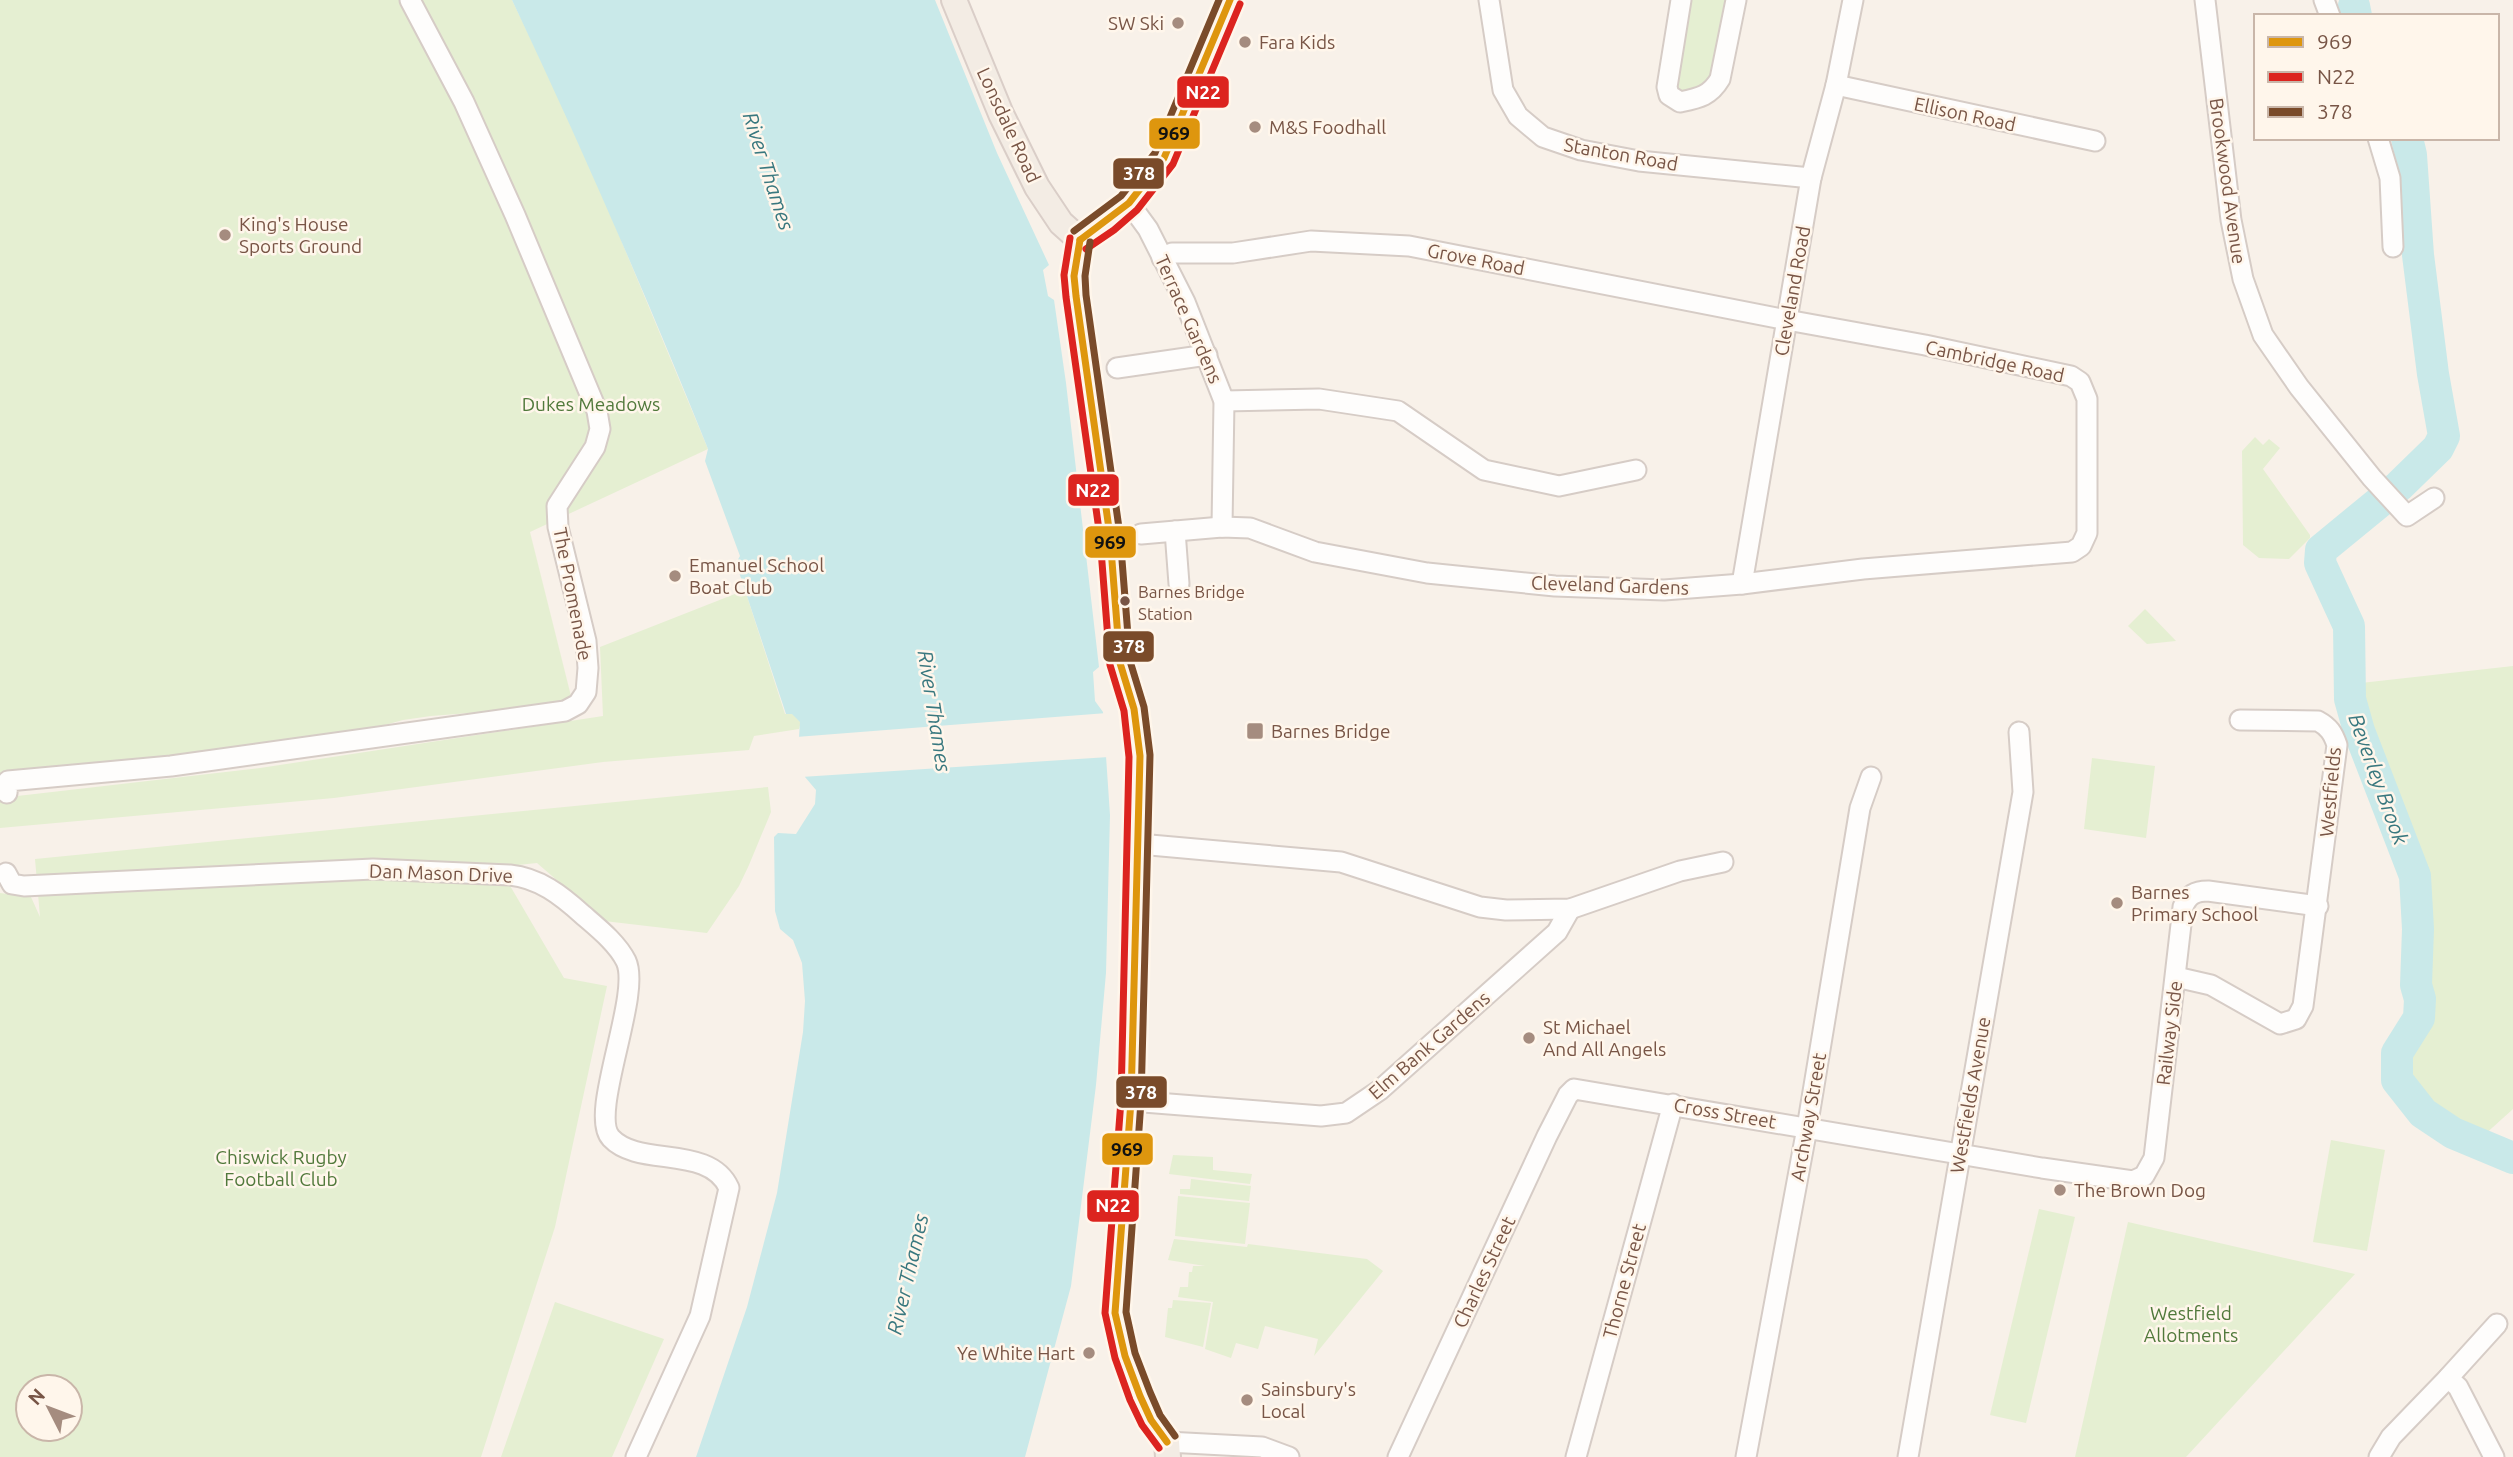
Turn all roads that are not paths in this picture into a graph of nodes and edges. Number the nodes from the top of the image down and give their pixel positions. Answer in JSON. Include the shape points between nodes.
{"nodes":[{"id":1,"x":410,"y":0,"type":"edge"},
{"id":2,"x":954,"y":0,"type":"edge"},
{"id":3,"x":1230,"y":0,"type":"edge"},
{"id":4,"x":1489,"y":0,"type":"edge"},
{"id":5,"x":1681,"y":0,"type":"edge"},
{"id":6,"x":1736,"y":0,"type":"edge"},
{"id":7,"x":1853,"y":0,"type":"edge"},
{"id":8,"x":2205,"y":0,"type":"edge"},
{"id":9,"x":1836,"y":85,"type":"junction"},
{"id":10,"x":2379,"y":140,"type":"edge"},
{"id":11,"x":2095,"y":141,"type":"dead end"},
{"id":12,"x":1811,"y":178,"type":"junction"},
{"id":13,"x":1129,"y":203,"type":"junction"},
{"id":14,"x":1080,"y":240,"type":"junction"},
{"id":15,"x":2393,"y":247,"type":"dead end"},
{"id":16,"x":1162,"y":258,"type":"junction"},
{"id":17,"x":1787,"y":320,"type":"junction"},
{"id":18,"x":1207,"y":355,"type":"junction"},
{"id":19,"x":1117,"y":368,"type":"dead end"},
{"id":20,"x":1224,"y":401,"type":"junction"},
{"id":21,"x":1636,"y":470,"type":"dead end"},
{"id":22,"x":2434,"y":498,"type":"dead end"},
{"id":23,"x":1222,"y":527,"type":"junction"},
{"id":24,"x":1175,"y":531,"type":"junction"},
{"id":25,"x":1141,"y":534,"type":"dead end"},
{"id":26,"x":2081,"y":546,"type":"joint"},
{"id":27,"x":1179,"y":584,"type":"dead end"},
{"id":28,"x":1742,"y":584,"type":"junction"},
{"id":29,"x":1135,"y":713,"type":"tunnel mouth"},
{"id":30,"x":2240,"y":720,"type":"dead end"},
{"id":31,"x":2019,"y":732,"type":"dead end"},
{"id":32,"x":1140,"y":756,"type":"tunnel mouth"},
{"id":33,"x":1871,"y":777,"type":"dead end"},
{"id":34,"x":8,"y":787,"type":"dead end"},
{"id":35,"x":1139,"y":845,"type":"junction"},
{"id":36,"x":1723,"y":862,"type":"dead end"},
{"id":37,"x":6,"y":873,"type":"dead end"},
{"id":38,"x":2318,"y":906,"type":"junction"},
{"id":39,"x":1570,"y":909,"type":"junction"},
{"id":40,"x":2176,"y":977,"type":"junction"},
{"id":41,"x":1574,"y":1089,"type":"joint"},
{"id":42,"x":1131,"y":1101,"type":"junction"},
{"id":43,"x":1673,"y":1104,"type":"junction"},
{"id":44,"x":1807,"y":1128,"type":"junction"},
{"id":45,"x":1960,"y":1153,"type":"junction"},
{"id":46,"x":2154,"y":1158,"type":"joint"},
{"id":47,"x":2497,"y":1324,"type":"dead end"},
{"id":48,"x":2448,"y":1378,"type":"junction"},
{"id":49,"x":1167,"y":1450,"type":"edge"},
{"id":50,"x":636,"y":1457,"type":"edge"},
{"id":51,"x":1289,"y":1457,"type":"edge"},
{"id":52,"x":1398,"y":1457,"type":"edge"},
{"id":53,"x":1576,"y":1457,"type":"edge"},
{"id":54,"x":1746,"y":1457,"type":"edge"},
{"id":55,"x":1908,"y":1457,"type":"edge"},
{"id":56,"x":2379,"y":1457,"type":"edge"},
{"id":57,"x":2494,"y":1457,"type":"edge"}],
"edges":[{"from":1,"to":34,"type":"street","name":"The Promenade","via":[[464,102],[597,411],[600,429],[595,447],[557,506],[586,641],[586,692],[578,704],[565,711]]},
{"from":2,"to":14,"type":"main road","name":"Lonsdale Road","via":[[1037,187],[1061,223]]},
{"from":3,"to":13,"type":"main road","via":[[1164,158]]},
{"from":4,"to":12,"type":"street","name":"Stanton Road","via":[[1503,90],[1518,116],[1543,137],[1639,161]]},
{"from":5,"to":6,"type":"street","via":[[1667,88],[1680,102],[1704,97],[1720,79]]},
{"from":7,"to":9,"type":"street","name":"Cleveland Road"},
{"from":8,"to":22,"type":"street","name":"Brookwood Avenue","via":[[2231,220],[2243,279],[2263,335],[2299,387],[2381,486],[2398,515]]},
{"from":9,"to":11,"type":"street","name":"Ellison Road"},
{"from":9,"to":12,"type":"street","name":"Cleveland Road"},
{"from":10,"to":15,"type":"street","via":[[2389,178]]},
{"from":12,"to":17,"type":"street","name":"Cleveland Road"},
{"from":13,"to":14,"type":"main road"},
{"from":13,"to":16,"type":"street","name":"Terrace Gardens"},
{"from":14,"to":29,"type":"main road","via":[[1076,296],[1110,536],[1120,663]]},
{"from":16,"to":17,"type":"street","name":"Grove Road","via":[[1172,253],[1233,253],[1311,241],[1409,246]]},
{"from":16,"to":18,"type":"street","name":"Terrace Gardens"},
{"from":17,"to":26,"type":"street","name":"Cambridge Road","via":[[1952,350],[2071,376],[2080,382],[2087,399],[2087,534]]},
{"from":17,"to":28,"type":"street","name":"Cleveland Road"},
{"from":18,"to":19,"type":"street"},
{"from":18,"to":20,"type":"street","name":"Terrace Gardens"},
{"from":20,"to":21,"type":"street","via":[[1319,398],[1398,411],[1484,470],[1559,486]]},
{"from":20,"to":23,"type":"street","name":"Terrace Gardens"},
{"from":23,"to":24,"type":"street","name":"Cleveland Gardens"},
{"from":23,"to":28,"type":"street","name":"Cleveland Gardens","via":[[1250,528],[1315,552],[1427,573],[1555,586],[1664,590]]},
{"from":24,"to":25,"type":"street","name":"Cleveland Gardens"},
{"from":24,"to":27,"type":"street"},
{"from":26,"to":28,"type":"street","name":"Cleveland Gardens","via":[[2072,552]]},
{"from":30,"to":38,"type":"street","name":"Westfields","via":[[2318,721],[2334,735],[2337,745]]},
{"from":31,"to":45,"type":"street","name":"Westfields Avenue","via":[[2023,792]]},
{"from":32,"to":35,"type":"main road"},
{"from":33,"to":44,"type":"street","name":"Archway Street","via":[[1860,808]]},
{"from":35,"to":39,"type":"street","via":[[1341,862],[1480,907]]},
{"from":35,"to":42,"type":"main road"},
{"from":36,"to":39,"type":"street","via":[[1680,871]]},
{"from":37,"to":50,"type":"street","name":"Dan Mason Drive","via":[[12,884],[24,886],[373,869],[510,875],[549,888],[592,923],[620,951],[630,980],[614,1060],[606,1128],[611,1138],[631,1149],[710,1166],[729,1188],[700,1316]]},
{"from":38,"to":40,"type":"street","name":"Railway Side","via":[[2198,891],[2183,907]]},
{"from":38,"to":40,"type":"street","name":"Westfields","via":[[2303,1006],[2288,1023],[2280,1024],[2211,985]]},
{"from":39,"to":42,"type":"street","name":"Elm Bank Gardens","via":[[1557,932],[1380,1090],[1346,1113],[1321,1116]]},
{"from":40,"to":46,"type":"street","name":"Railway Side"},
{"from":41,"to":43,"type":"street","name":"Cross Street"},
{"from":41,"to":52,"type":"street","name":"Charles Street","via":[[1547,1136]]},
{"from":42,"to":49,"type":"main road","via":[[1115,1313],[1140,1396]]},
{"from":43,"to":44,"type":"street","name":"Cross Street"},
{"from":43,"to":53,"type":"street","name":"Thorne Street"},
{"from":44,"to":45,"type":"street","name":"Cross Street"},
{"from":44,"to":54,"type":"street","name":"Archway Street"},
{"from":45,"to":46,"type":"street","name":"Cross Street","via":[[2133,1181],[2144,1176]]},
{"from":45,"to":55,"type":"street","name":"Westfields Avenue"},
{"from":47,"to":48,"type":"street"},
{"from":48,"to":56,"type":"street","via":[[2390,1437]]},
{"from":48,"to":57,"type":"street","via":[[2458,1387]]},
{"from":49,"to":51,"type":"street","via":[[1262,1447]]}]}
